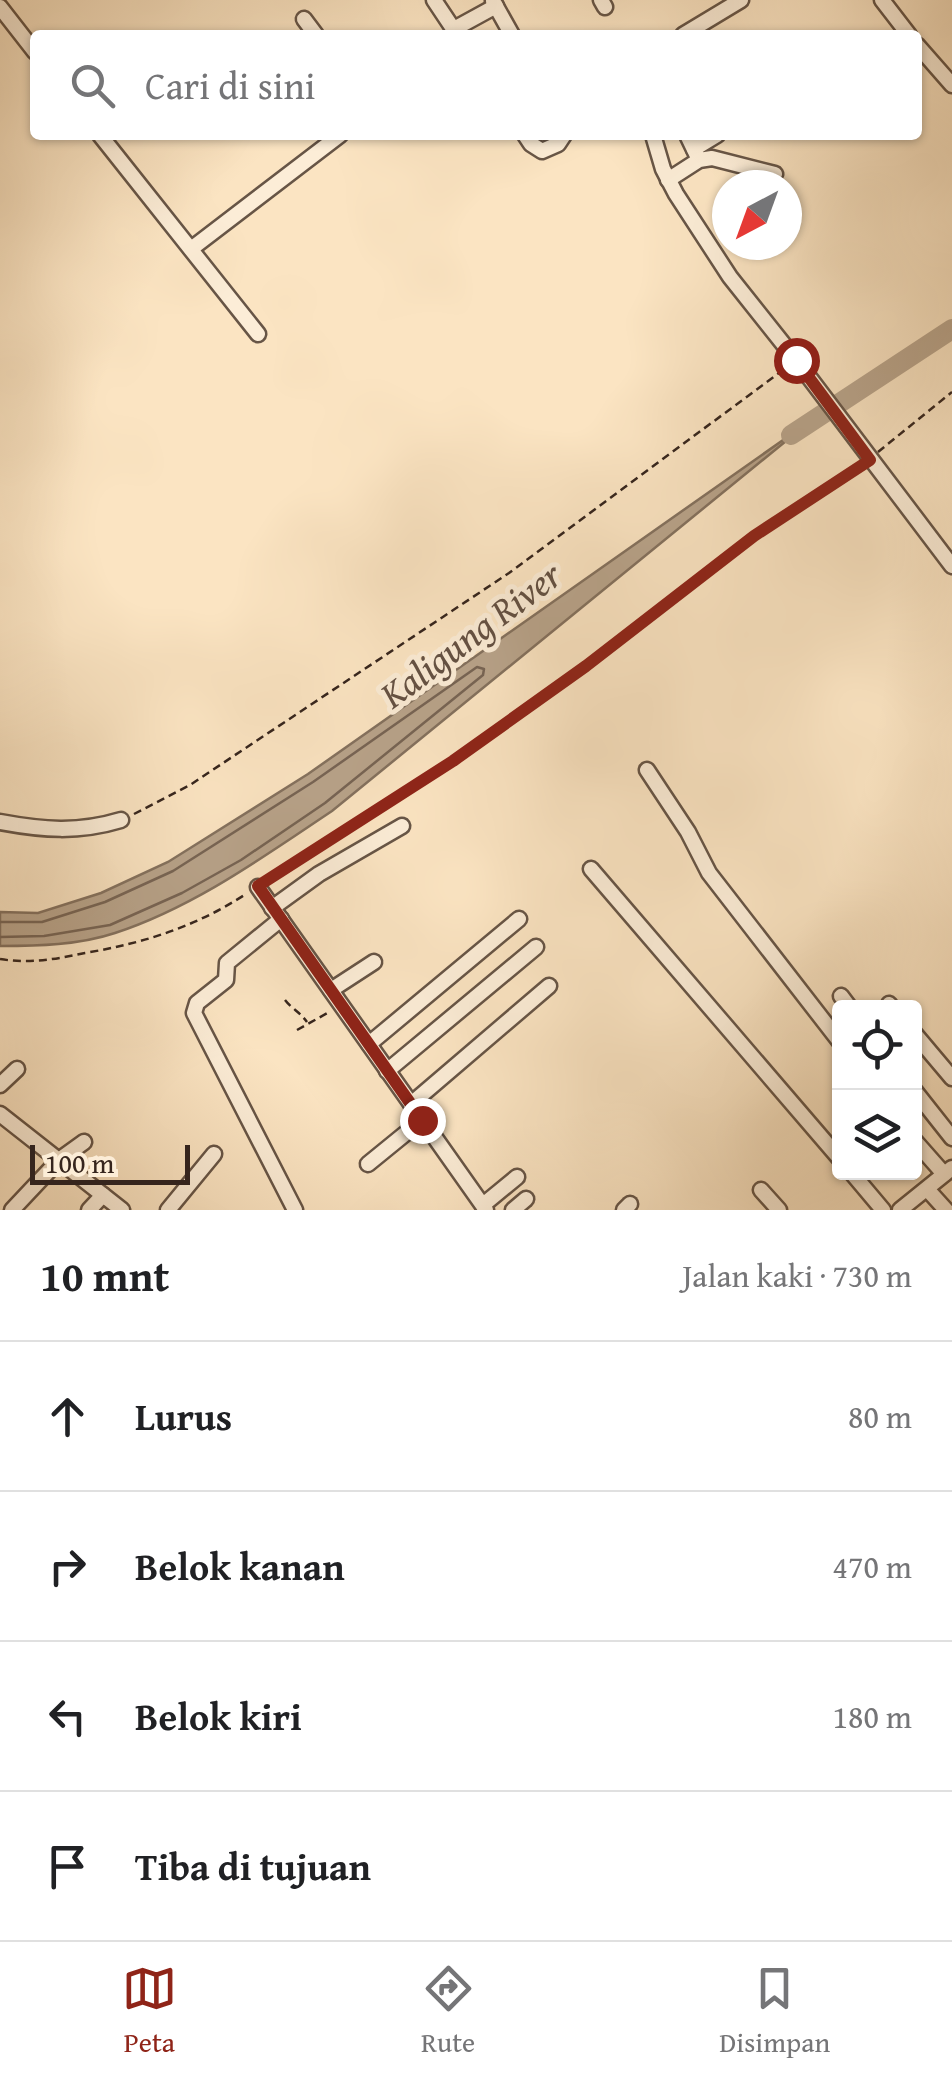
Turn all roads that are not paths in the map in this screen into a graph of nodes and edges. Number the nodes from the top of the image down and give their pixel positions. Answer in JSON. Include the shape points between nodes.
{"nodes":[{"id":1,"x":434,"y":0,"type":"edge"},
{"id":2,"x":741,"y":0,"type":"edge"},
{"id":3,"x":882,"y":0,"type":"edge"},
{"id":4,"x":494,"y":3,"type":"edge"},
{"id":5,"x":3,"y":17,"type":"edge"},
{"id":6,"x":304,"y":19,"type":"dead end"},
{"id":7,"x":312,"y":30,"type":"edge"},
{"id":8,"x":455,"y":30,"type":"edge"},
{"id":9,"x":459,"y":30,"type":"edge"},
{"id":10,"x":509,"y":30,"type":"edge"},
{"id":11,"x":704,"y":30,"type":"edge"},
{"id":12,"x":905,"y":30,"type":"edge"},
{"id":13,"x":30,"y":47,"type":"edge"},
{"id":14,"x":922,"y":51,"type":"edge"},
{"id":15,"x":952,"y":86,"type":"edge"},
{"id":16,"x":104,"y":140,"type":"edge"},
{"id":17,"x":334,"y":140,"type":"edge"},
{"id":18,"x":529,"y":140,"type":"edge"},
{"id":19,"x":561,"y":140,"type":"edge"},
{"id":20,"x":655,"y":140,"type":"edge"},
{"id":21,"x":693,"y":148,"type":"edge"},
{"id":22,"x":759,"y":170,"type":"edge"},
{"id":23,"x":668,"y":180,"type":"junction"},
{"id":24,"x":191,"y":250,"type":"junction"},
{"id":25,"x":258,"y":334,"type":"dead end"},
{"id":26,"x":952,"y":566,"type":"edge"},
{"id":27,"x":647,"y":770,"type":"dead end"},
{"id":28,"x":121,"y":820,"type":"road end"},
{"id":29,"x":0,"y":822,"type":"edge"},
{"id":30,"x":402,"y":826,"type":"dead end"},
{"id":31,"x":590,"y":868,"type":"dead end"},
{"id":32,"x":258,"y":886,"type":"road end"},
{"id":33,"x":277,"y":914,"type":"junction"},
{"id":34,"x":519,"y":919,"type":"dead end"},
{"id":35,"x":536,"y":946,"type":"dead end"},
{"id":36,"x":374,"y":962,"type":"dead end"},
{"id":37,"x":549,"y":986,"type":"dead end"},
{"id":38,"x":331,"y":990,"type":"junction"},
{"id":39,"x":832,"y":1032,"type":"edge"},
{"id":40,"x":922,"y":1042,"type":"edge"},
{"id":41,"x":369,"y":1044,"type":"junction"},
{"id":42,"x":17,"y":1069,"type":"dead end"},
{"id":43,"x":388,"y":1071,"type":"junction"},
{"id":44,"x":952,"y":1078,"type":"edge"},
{"id":45,"x":0,"y":1086,"type":"edge"},
{"id":46,"x":922,"y":1100,"type":"edge"},
{"id":47,"x":411,"y":1104,"type":"junction"},
{"id":48,"x":1,"y":1116,"type":"edge"},
{"id":49,"x":422,"y":1120,"type":"junction"},
{"id":50,"x":952,"y":1138,"type":"edge"},
{"id":51,"x":84,"y":1142,"type":"dead end"},
{"id":52,"x":922,"y":1147,"type":"edge"},
{"id":53,"x":832,"y":1150,"type":"edge"},
{"id":54,"x":214,"y":1154,"type":"dead end"},
{"id":55,"x":60,"y":1160,"type":"junction"},
{"id":56,"x":368,"y":1164,"type":"dead end"},
{"id":57,"x":948,"y":1171,"type":"edge"},
{"id":58,"x":517,"y":1177,"type":"dead end"},
{"id":59,"x":858,"y":1180,"type":"edge"},
{"id":60,"x":927,"y":1189,"type":"junction"},
{"id":61,"x":760,"y":1190,"type":"dead end"},
{"id":62,"x":103,"y":1196,"type":"junction"},
{"id":63,"x":526,"y":1199,"type":"dead end"},
{"id":64,"x":485,"y":1208,"type":"edge"},
{"id":65,"x":12,"y":1210,"type":"edge"},
{"id":66,"x":89,"y":1210,"type":"edge"},
{"id":67,"x":122,"y":1210,"type":"edge"},
{"id":68,"x":168,"y":1210,"type":"edge"},
{"id":69,"x":295,"y":1210,"type":"edge"},
{"id":70,"x":513,"y":1210,"type":"edge"},
{"id":71,"x":779,"y":1210,"type":"edge"},
{"id":72,"x":883,"y":1210,"type":"edge"},
{"id":73,"x":900,"y":1210,"type":"edge"},
{"id":74,"x":946,"y":1210,"type":"edge"}],
"edges":[{"from":1,"to":8,"type":"street"},
{"from":2,"to":11,"type":"street"},
{"from":3,"to":12,"type":"street"},
{"from":4,"to":9,"type":"street"},
{"from":4,"to":10,"type":"street"},
{"from":5,"to":13,"type":"street"},
{"from":6,"to":7,"type":"street"},
{"from":14,"to":15,"type":"street"},
{"from":16,"to":24,"type":"street"},
{"from":17,"to":24,"type":"street"},
{"from":18,"to":19,"type":"street","via":[[542,151]]},
{"from":20,"to":23,"type":"street"},
{"from":21,"to":22,"type":"street"},
{"from":21,"to":23,"type":"street"},
{"from":23,"to":26,"type":"street","via":[[730,276]]},
{"from":24,"to":25,"type":"street"},
{"from":27,"to":39,"type":"street","via":[[709,873]]},
{"from":28,"to":29,"type":"street","via":[[43,830]]},
{"from":30,"to":33,"type":"street","via":[[319,874]]},
{"from":31,"to":53,"type":"street"},
{"from":32,"to":33,"type":"street"},
{"from":33,"to":38,"type":"street"},
{"from":33,"to":69,"type":"street","via":[[226,963],[226,980],[196,1003],[194,1013]]},
{"from":34,"to":41,"type":"street"},
{"from":35,"to":43,"type":"street"},
{"from":36,"to":38,"type":"street"},
{"from":37,"to":47,"type":"street"},
{"from":38,"to":41,"type":"street"},
{"from":40,"to":44,"type":"street"},
{"from":41,"to":43,"type":"street"},
{"from":42,"to":45,"type":"street"},
{"from":43,"to":47,"type":"street"},
{"from":46,"to":50,"type":"street"},
{"from":47,"to":49,"type":"street"},
{"from":48,"to":55,"type":"street"},
{"from":49,"to":56,"type":"street"},
{"from":49,"to":64,"type":"street"},
{"from":51,"to":55,"type":"street"},
{"from":52,"to":57,"type":"street"},
{"from":54,"to":68,"type":"street"},
{"from":55,"to":62,"type":"street"},
{"from":55,"to":65,"type":"street"},
{"from":57,"to":60,"type":"street"},
{"from":58,"to":64,"type":"street"},
{"from":59,"to":72,"type":"street"},
{"from":60,"to":73,"type":"street"},
{"from":60,"to":74,"type":"street"},
{"from":61,"to":71,"type":"street"},
{"from":62,"to":66,"type":"street"},
{"from":62,"to":67,"type":"street"},
{"from":63,"to":70,"type":"street"}]}
